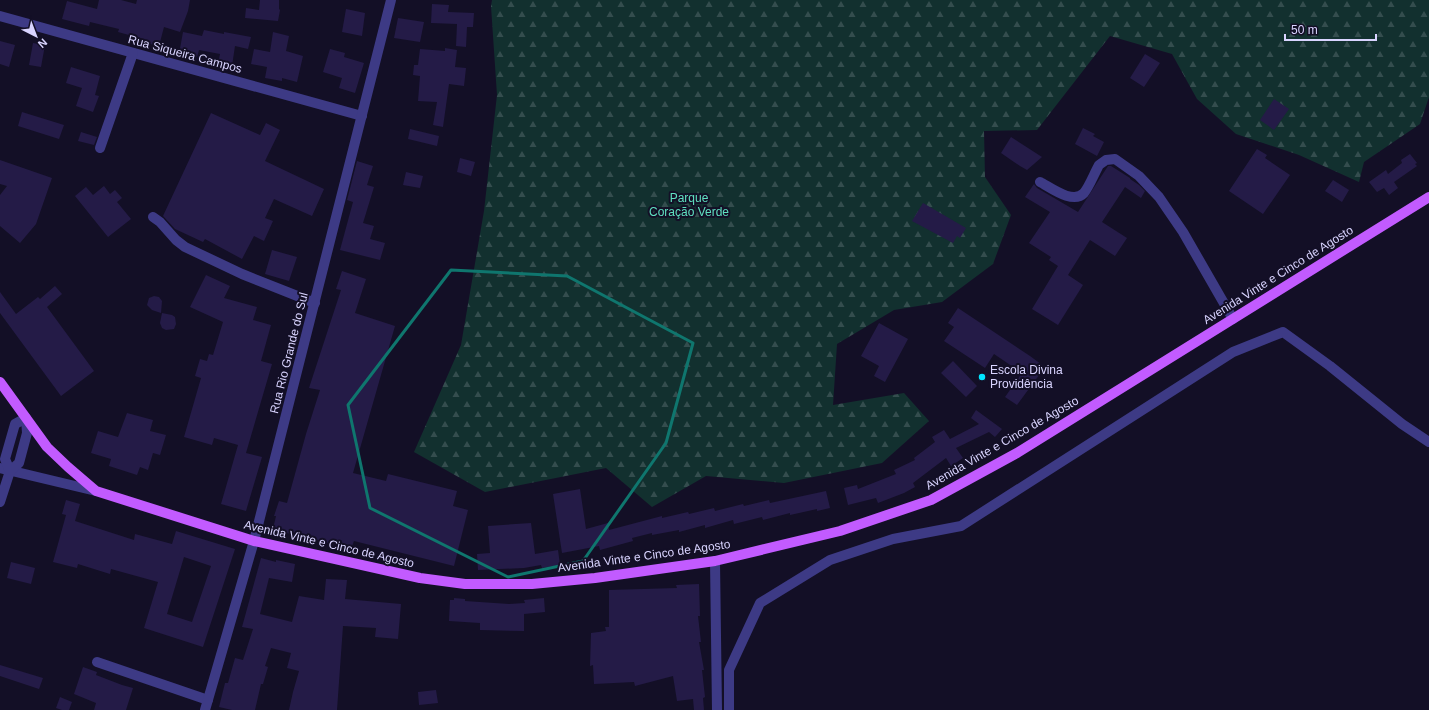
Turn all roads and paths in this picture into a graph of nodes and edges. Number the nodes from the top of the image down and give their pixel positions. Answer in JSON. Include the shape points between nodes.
{"nodes":[{"id":1,"x":391,"y":0,"type":"edge"},
{"id":2,"x":0,"y":16,"type":"edge"},
{"id":3,"x":133,"y":53,"type":"junction"},
{"id":4,"x":362,"y":116,"type":"junction"},
{"id":5,"x":100,"y":148,"type":"dead end"},
{"id":6,"x":1040,"y":182,"type":"dead end"},
{"id":7,"x":1429,"y":196,"type":"edge"},
{"id":8,"x":153,"y":217,"type":"dead end"},
{"id":9,"x":314,"y":303,"type":"junction"},
{"id":10,"x":1233,"y":318,"type":"junction"},
{"id":11,"x":0,"y":382,"type":"edge"},
{"id":12,"x":26,"y":418,"type":"junction"},
{"id":13,"x":1429,"y":442,"type":"edge"},
{"id":14,"x":0,"y":468,"type":"edge"},
{"id":15,"x":10,"y":471,"type":"junction"},
{"id":16,"x":96,"y":491,"type":"junction"},
{"id":17,"x":0,"y":502,"type":"edge"},
{"id":18,"x":254,"y":541,"type":"junction"},
{"id":19,"x":716,"y":561,"type":"junction"},
{"id":20,"x":97,"y":662,"type":"dead end"},
{"id":21,"x":207,"y":705,"type":"edge"},
{"id":22,"x":717,"y":710,"type":"edge"},
{"id":23,"x":729,"y":710,"type":"edge"}],
"edges":[{"from":1,"to":4,"type":"street","name":"Rua Rio Grande do Sul"},
{"from":2,"to":3,"type":"street","name":"Rua Siqueira Campos"},
{"from":3,"to":4,"type":"street","name":"Rua Siqueira Campos"},
{"from":3,"to":5,"type":"street"},
{"from":4,"to":9,"type":"street","name":"Rua Rio Grande do Sul"},
{"from":6,"to":10,"type":"street","via":[[1068,196],[1078,197],[1084,192],[1102,162],[1115,159],[1121,162],[1149,186],[1170,211]]},
{"from":7,"to":10,"type":"main road","name":"Avenida Vinte e Cinco de Agosto"},
{"from":8,"to":9,"type":"street","via":[[185,247]]},
{"from":9,"to":18,"type":"street","name":"Rua Rio Grande do Sul"},
{"from":10,"to":19,"type":"main road","name":"Avenida Vinte e Cinco de Agosto","via":[[1017,453],[931,500],[840,531]]},
{"from":11,"to":12,"type":"main road","name":"Avenida Vinte e Cinco de Agosto"},
{"from":12,"to":15,"type":"street","via":[[27,433],[19,463]]},
{"from":12,"to":15,"type":"street","via":[[15,424],[5,459]]},
{"from":12,"to":16,"type":"main road","name":"Avenida Vinte e Cinco de Agosto","via":[[47,447]]},
{"from":13,"to":23,"type":"street","via":[[1283,332],[1233,352],[961,526],[893,539],[830,560],[760,603],[729,670]]},
{"from":14,"to":15,"type":"street"},
{"from":15,"to":16,"type":"street"},
{"from":15,"to":17,"type":"street"},
{"from":16,"to":18,"type":"main road","name":"Avenida Vinte e Cinco de Agosto"},
{"from":18,"to":19,"type":"main road","name":"Avenida Vinte e Cinco de Agosto","via":[[420,578],[465,584],[532,584]]},
{"from":18,"to":21,"type":"street","name":"Rua Rio Grande do Sul"},
{"from":19,"to":22,"type":"street"},
{"from":20,"to":21,"type":"street"}]}
